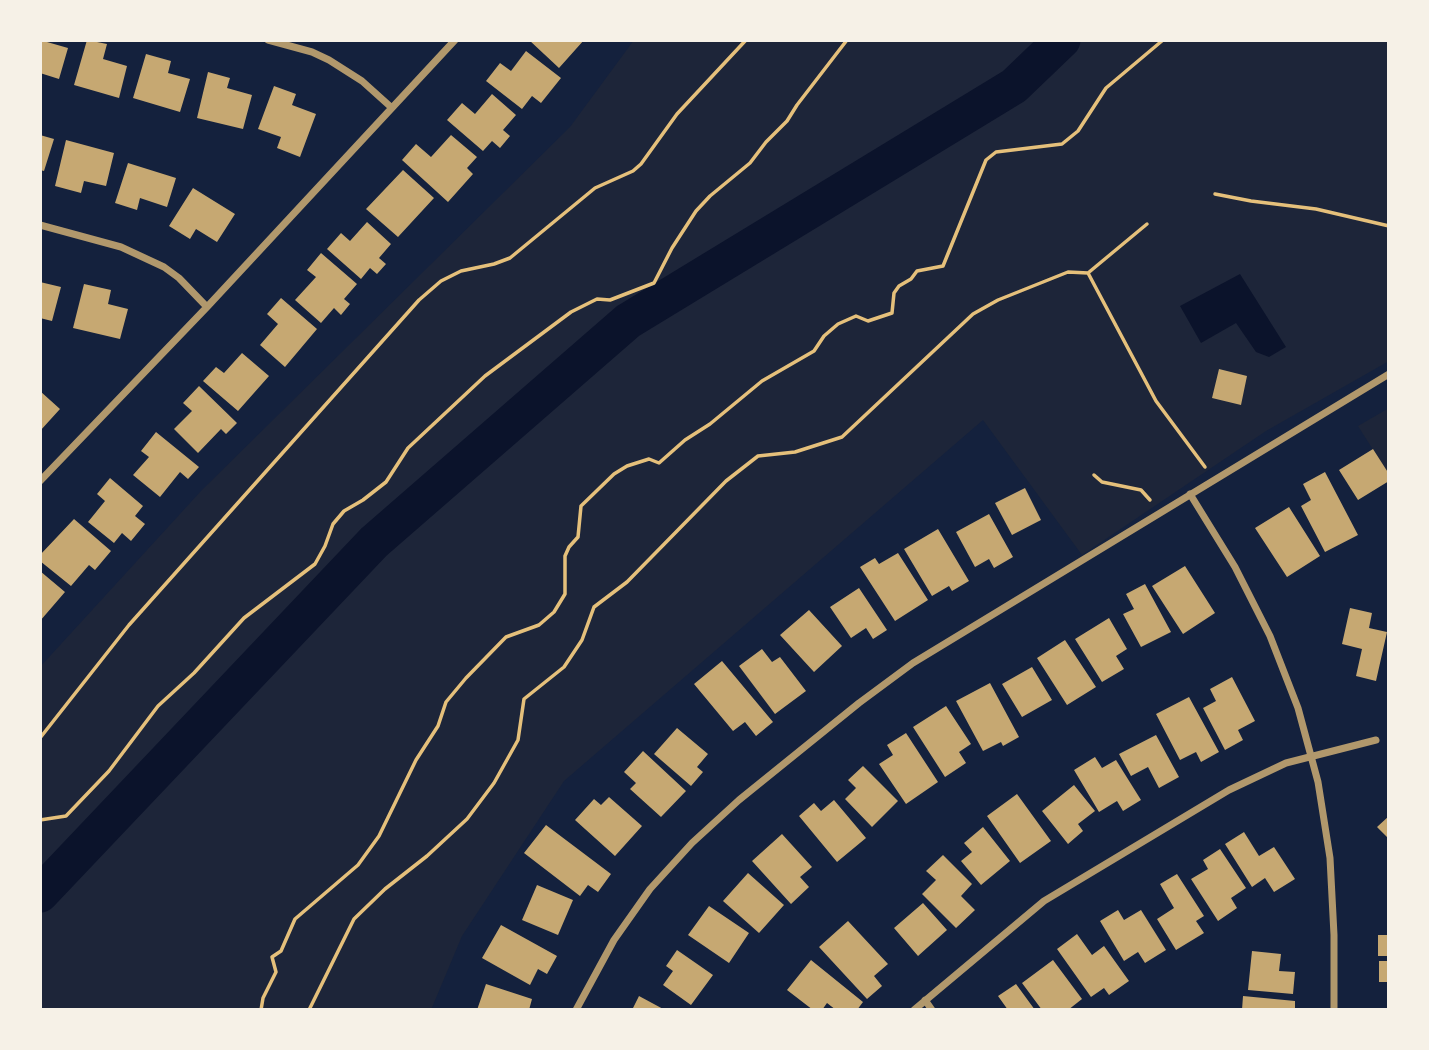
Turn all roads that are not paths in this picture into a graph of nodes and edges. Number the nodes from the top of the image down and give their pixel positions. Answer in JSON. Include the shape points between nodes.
{"nodes":[{"id":1,"x":268,"y":40,"type":"edge"},
{"id":2,"x":455,"y":40,"type":"edge"},
{"id":3,"x":392,"y":108,"type":"junction"},
{"id":4,"x":40,"y":225,"type":"edge"},
{"id":5,"x":207,"y":307,"type":"junction"},
{"id":6,"x":1389,"y":374,"type":"edge"},
{"id":7,"x":40,"y":481,"type":"edge"},
{"id":8,"x":1191,"y":494,"type":"junction"},
{"id":9,"x":1376,"y":740,"type":"dead end"},
{"id":10,"x":1311,"y":756,"type":"junction"},
{"id":11,"x":925,"y":1000,"type":"junction"},
{"id":12,"x":576,"y":1010,"type":"edge"},
{"id":13,"x":914,"y":1010,"type":"edge"},
{"id":14,"x":932,"y":1010,"type":"edge"},
{"id":15,"x":1334,"y":1010,"type":"edge"}],
"edges":[{"from":1,"to":3,"type":"street","via":[[330,60]]},
{"from":2,"to":3,"type":"street"},
{"from":3,"to":5,"type":"street"},
{"from":4,"to":5,"type":"street","via":[[121,247],[164,267]]},
{"from":5,"to":7,"type":"street"},
{"from":6,"to":8,"type":"street"},
{"from":8,"to":10,"type":"street","via":[[1270,636]]},
{"from":8,"to":12,"type":"street","via":[[913,663],[739,800],[650,889],[614,940]]},
{"from":9,"to":10,"type":"street"},
{"from":10,"to":11,"type":"street","via":[[1228,790],[1044,901]]},
{"from":10,"to":15,"type":"street","via":[[1330,858]]},
{"from":11,"to":13,"type":"street"},
{"from":11,"to":14,"type":"street"}]}
